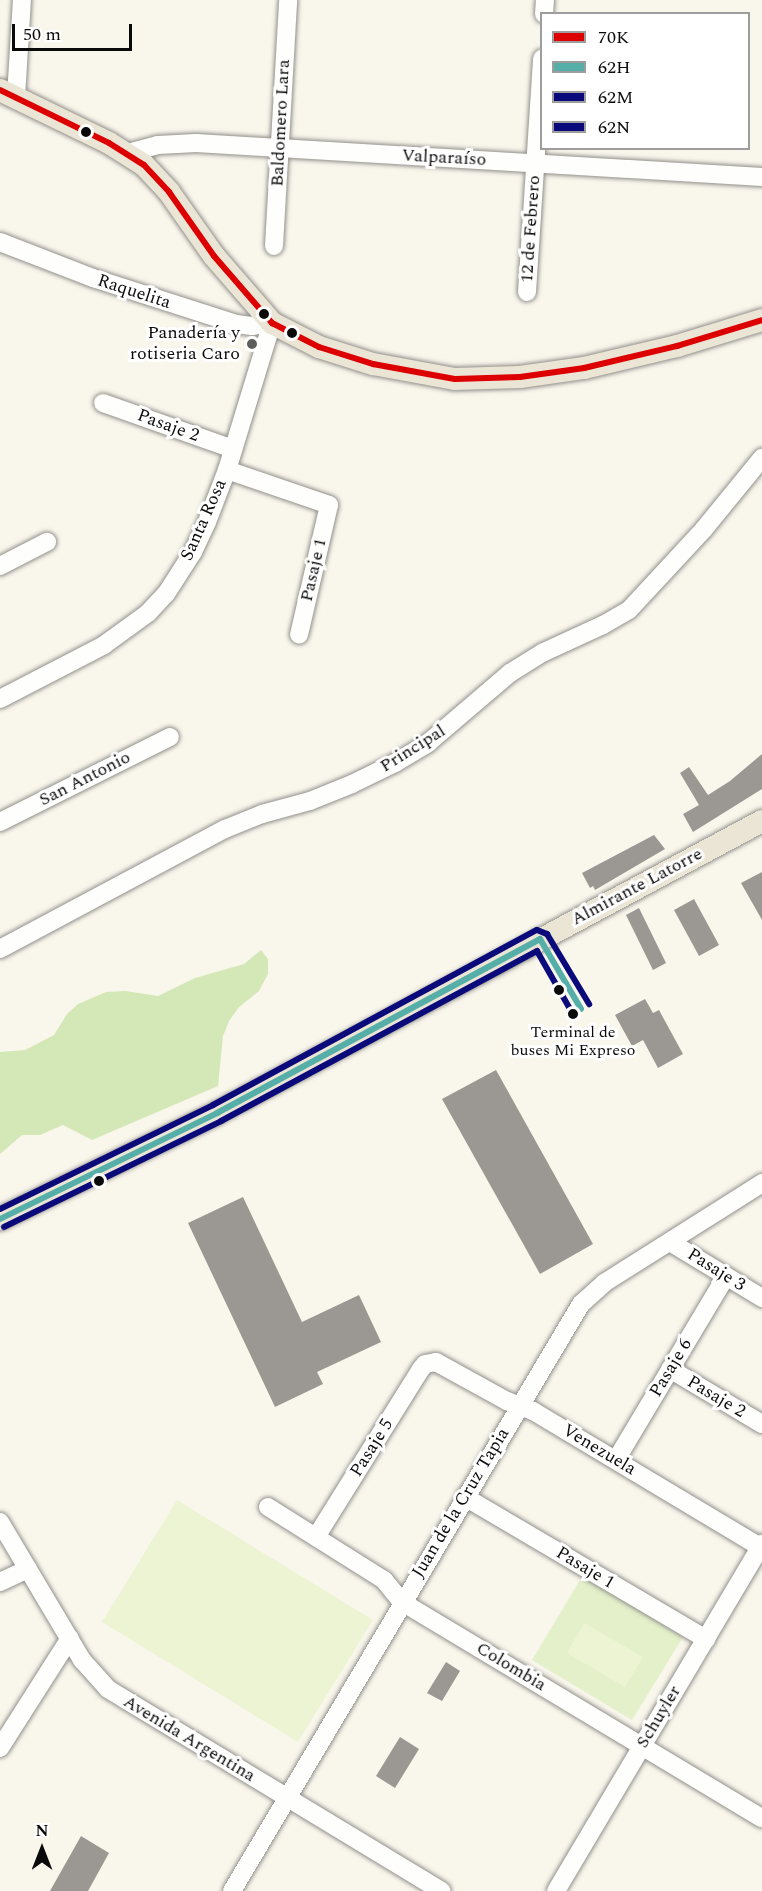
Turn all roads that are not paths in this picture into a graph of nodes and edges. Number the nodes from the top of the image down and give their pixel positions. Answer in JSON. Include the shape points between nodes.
{"nodes":[{"id":1,"x":22,"y":0,"type":"edge"},
{"id":2,"x":288,"y":0,"type":"edge"},
{"id":3,"x":8,"y":93,"type":"edge"},
{"id":4,"x":540,"y":93,"type":"edge"},
{"id":5,"x":280,"y":148,"type":"junction"},
{"id":6,"x":128,"y":153,"type":"junction"},
{"id":7,"x":536,"y":163,"type":"junction"},
{"id":8,"x":762,"y":177,"type":"edge"},
{"id":9,"x":0,"y":242,"type":"edge"},
{"id":10,"x":274,"y":246,"type":"dead end"},
{"id":11,"x":528,"y":292,"type":"dead end"},
{"id":12,"x":762,"y":320,"type":"edge"},
{"id":13,"x":272,"y":322,"type":"junction"},
{"id":14,"x":103,"y":403,"type":"dead end"},
{"id":15,"x":233,"y":449,"type":"junction"},
{"id":16,"x":762,"y":459,"type":"edge"},
{"id":17,"x":227,"y":470,"type":"junction"},
{"id":18,"x":47,"y":542,"type":"dead end"},
{"id":19,"x":0,"y":566,"type":"edge"},
{"id":20,"x":299,"y":635,"type":"dead end"},
{"id":21,"x":0,"y":699,"type":"edge"},
{"id":22,"x":170,"y":737,"type":"dead end"},
{"id":23,"x":762,"y":820,"type":"edge"},
{"id":24,"x":0,"y":822,"type":"edge"},
{"id":25,"x":0,"y":949,"type":"edge"},
{"id":26,"x":762,"y":1183,"type":"edge"},
{"id":27,"x":0,"y":1219,"type":"edge"},
{"id":28,"x":670,"y":1242,"type":"junction"},
{"id":29,"x":726,"y":1276,"type":"junction"},
{"id":30,"x":762,"y":1299,"type":"edge"},
{"id":31,"x":431,"y":1362,"type":"joint"},
{"id":32,"x":670,"y":1369,"type":"junction"},
{"id":33,"x":519,"y":1405,"type":"junction"},
{"id":34,"x":762,"y":1424,"type":"edge"},
{"id":35,"x":616,"y":1460,"type":"junction"},
{"id":36,"x":465,"y":1497,"type":"junction"},
{"id":37,"x":268,"y":1507,"type":"dead end"},
{"id":38,"x":0,"y":1522,"type":"edge"},
{"id":39,"x":316,"y":1537,"type":"junction"},
{"id":40,"x":761,"y":1546,"type":"edge"},
{"id":41,"x":28,"y":1569,"type":"junction"},
{"id":42,"x":0,"y":1582,"type":"edge"},
{"id":43,"x":402,"y":1602,"type":"junction"},
{"id":44,"x":70,"y":1638,"type":"junction"},
{"id":45,"x":706,"y":1639,"type":"junction"},
{"id":46,"x":642,"y":1746,"type":"junction"},
{"id":47,"x":0,"y":1748,"type":"edge"},
{"id":48,"x":286,"y":1799,"type":"junction"},
{"id":49,"x":762,"y":1818,"type":"edge"},
{"id":50,"x":232,"y":1891,"type":"edge"},
{"id":51,"x":442,"y":1891,"type":"edge"},
{"id":52,"x":556,"y":1891,"type":"edge"}],
"edges":[{"from":1,"to":3,"type":"street"},
{"from":2,"to":5,"type":"street","name":"Baldomero Lara"},
{"from":3,"to":6,"type":"main road"},
{"from":4,"to":7,"type":"street","name":"12 de Febrero"},
{"from":5,"to":6,"type":"street","name":"Valparaíso","via":[[177,143]]},
{"from":5,"to":7,"type":"street","name":"Valparaíso"},
{"from":5,"to":10,"type":"street","name":"Baldomero Lara"},
{"from":6,"to":13,"type":"main road","via":[[169,192],[214,256]]},
{"from":7,"to":8,"type":"street","name":"Valparaíso"},
{"from":7,"to":11,"type":"street","name":"12 de Febrero"},
{"from":9,"to":13,"type":"street","name":"Raquelita","via":[[93,278],[236,324]]},
{"from":12,"to":13,"type":"main road","via":[[584,368],[475,380],[427,376],[373,364],[310,343]]},
{"from":13,"to":15,"type":"street","name":"Santa Rosa"},
{"from":14,"to":15,"type":"street","name":"Pasaje 2"},
{"from":15,"to":17,"type":"street","name":"Santa Rosa"},
{"from":16,"to":25,"type":"street","name":"Principal","via":[[629,610],[510,673],[420,748],[331,793],[225,829]]},
{"from":17,"to":20,"type":"street","name":"Pasaje 1","via":[[329,504]]},
{"from":17,"to":21,"type":"street","name":"Santa Rosa","via":[[193,552],[166,594],[148,613],[104,645]]},
{"from":18,"to":19,"type":"street"},
{"from":22,"to":24,"type":"street","name":"San Antonio"},
{"from":23,"to":27,"type":"main road","name":"Almirante Latorre","via":[[217,1113]]},
{"from":26,"to":28,"type":"street","name":"Juan de la Cruz Tapia"},
{"from":28,"to":29,"type":"street","name":"Pasaje 3"},
{"from":28,"to":33,"type":"street","name":"Juan de la Cruz Tapia","via":[[587,1297]]},
{"from":29,"to":30,"type":"street","name":"Pasaje 3"},
{"from":29,"to":32,"type":"street","name":"Pasaje 6"},
{"from":31,"to":33,"type":"street","name":"Venezuela","via":[[442,1364]]},
{"from":31,"to":39,"type":"street","name":"Pasaje 5","via":[[421,1369]]},
{"from":32,"to":34,"type":"street","name":"Pasaje 2"},
{"from":32,"to":35,"type":"street","name":"Pasaje 6"},
{"from":33,"to":35,"type":"street","name":"Venezuela"},
{"from":33,"to":36,"type":"street","name":"Juan de la Cruz Tapia"},
{"from":35,"to":40,"type":"street","name":"Venezuela"},
{"from":36,"to":43,"type":"street","name":"Juan de la Cruz Tapia"},
{"from":36,"to":45,"type":"street","name":"Pasaje 1"},
{"from":37,"to":39,"type":"street","name":"Colombia"},
{"from":38,"to":41,"type":"street","name":"Avenida Argentina"},
{"from":39,"to":43,"type":"street","name":"Colombia","via":[[384,1580]]},
{"from":40,"to":45,"type":"street","name":"Schuyler"},
{"from":41,"to":42,"type":"street"},
{"from":41,"to":44,"type":"street","name":"Avenida Argentina"},
{"from":43,"to":46,"type":"street","name":"Colombia"},
{"from":43,"to":48,"type":"street","name":"Juan de la Cruz Tapia"},
{"from":44,"to":47,"type":"street"},
{"from":44,"to":48,"type":"street","name":"Avenida Argentina","via":[[89,1670],[108,1689]]},
{"from":45,"to":46,"type":"street","name":"Schuyler"},
{"from":46,"to":49,"type":"street","name":"Colombia"},
{"from":46,"to":52,"type":"street","name":"Schuyler"},
{"from":48,"to":50,"type":"street","name":"Juan de la Cruz Tapia"},
{"from":48,"to":51,"type":"street","name":"Avenida Argentina"}]}
